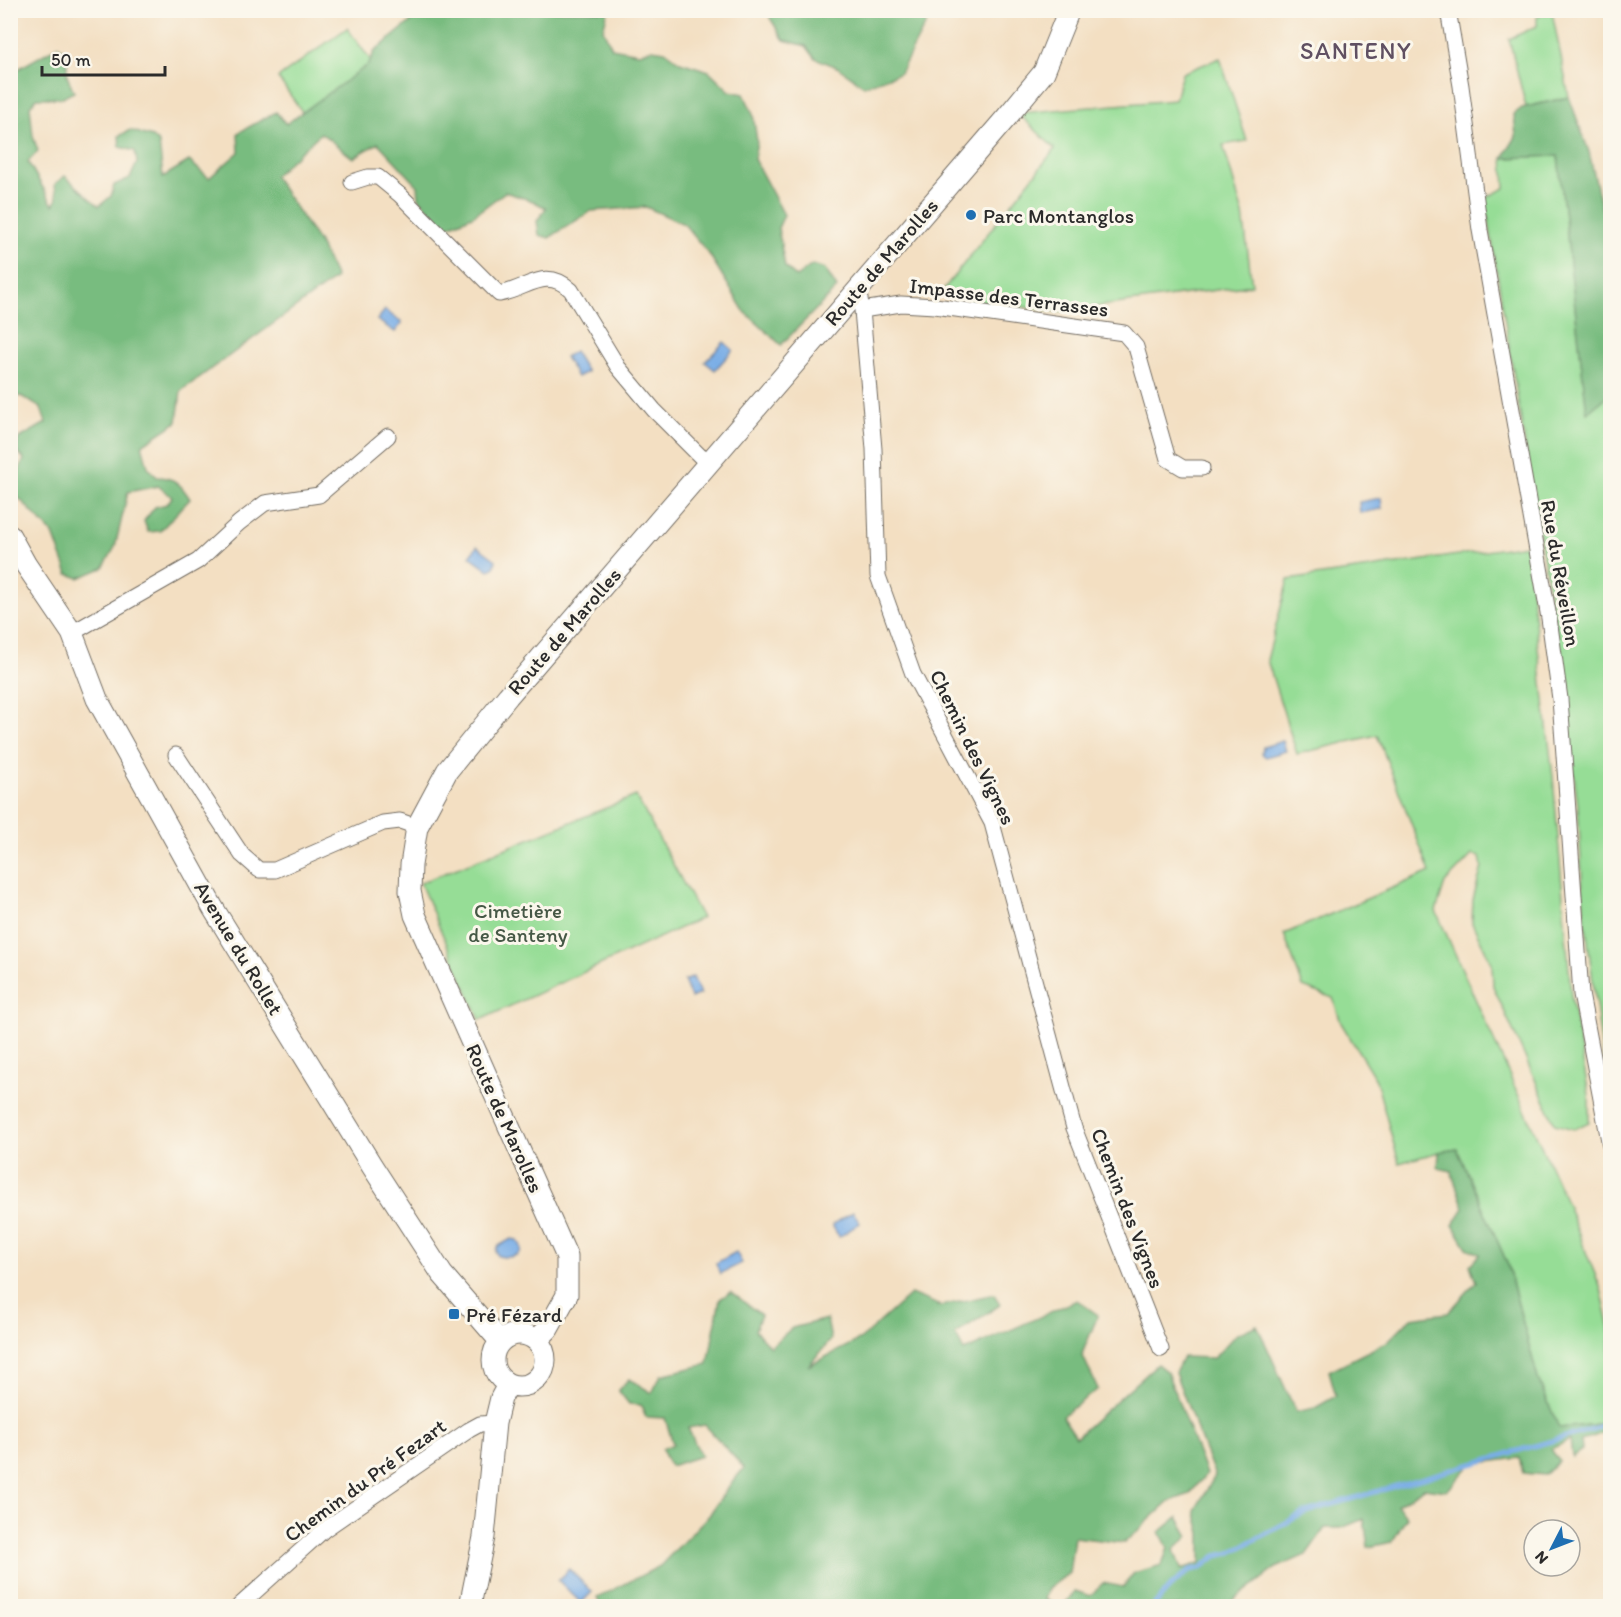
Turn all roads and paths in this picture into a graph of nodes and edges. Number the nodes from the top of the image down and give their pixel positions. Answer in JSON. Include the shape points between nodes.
{"nodes":[{"id":1,"x":1069,"y":10,"type":"edge"},
{"id":2,"x":1448,"y":10,"type":"edge"},
{"id":3,"x":352,"y":182,"type":"dead end"},
{"id":4,"x":858,"y":288,"type":"junction"},
{"id":5,"x":862,"y":310,"type":"junction"},
{"id":6,"x":388,"y":436,"type":"dead end"},
{"id":7,"x":708,"y":464,"type":"junction"},
{"id":8,"x":1202,"y":468,"type":"dead end"},
{"id":9,"x":10,"y":536,"type":"edge"},
{"id":10,"x":72,"y":633,"type":"junction"},
{"id":11,"x":176,"y":755,"type":"dead end"},
{"id":12,"x":417,"y":827,"type":"junction"},
{"id":13,"x":1611,"y":1146,"type":"edge"},
{"id":14,"x":537,"y":1340,"type":"junction"},
{"id":15,"x":500,"y":1341,"type":"junction"},
{"id":16,"x":1161,"y":1349,"type":"dead end"},
{"id":17,"x":508,"y":1385,"type":"junction"},
{"id":18,"x":495,"y":1424,"type":"junction"},
{"id":19,"x":238,"y":1606,"type":"edge"},
{"id":20,"x":470,"y":1606,"type":"edge"}],
"edges":[{"from":1,"to":4,"type":"street","name":"Route de Marolles","via":[[1044,72]]},
{"from":2,"to":13,"type":"street","name":"Rue du Réveillon","via":[[1480,230],[1549,618],[1560,699],[1581,994]]},
{"from":3,"to":7,"type":"street","via":[[378,177],[499,294],[550,278],[561,281],[571,290],[618,367]]},
{"from":4,"to":5,"type":"street","name":"Chemin des Vignes"},
{"from":4,"to":7,"type":"street","name":"Route de Marolles"},
{"from":5,"to":8,"type":"street","name":"Impasse des Terrasses","via":[[901,304],[935,306],[1125,333],[1136,347],[1168,459],[1183,468]]},
{"from":5,"to":16,"type":"street","name":"Chemin des Vignes","via":[[874,449],[878,576],[913,675],[992,823],[1074,1128]]},
{"from":6,"to":10,"type":"street","via":[[319,495],[265,504],[198,561]]},
{"from":7,"to":12,"type":"street","name":"Route de Marolles","via":[[447,771]]},
{"from":9,"to":10,"type":"street","name":"Avenue du Rollet"},
{"from":10,"to":15,"type":"street","name":"Avenue du Rollet","via":[[97,699],[213,908],[442,1274]]},
{"from":11,"to":12,"type":"street","via":[[242,855],[259,870],[275,870],[383,823],[400,821]]},
{"from":12,"to":14,"type":"street","name":"Route de Marolles","via":[[410,882],[415,915],[567,1257],[567,1295],[548,1329]]},
{"from":14,"to":15,"type":"street","via":[[517,1334]]},
{"from":14,"to":17,"type":"street","via":[[545,1354],[543,1372],[527,1386]]},
{"from":15,"to":17,"type":"street","via":[[492,1361],[495,1371]]},
{"from":17,"to":18,"type":"street"},
{"from":18,"to":19,"type":"street","name":"Chemin du Pré Fezart","via":[[480,1424],[469,1430],[324,1529]]},
{"from":18,"to":20,"type":"street","via":[[484,1537]]}]}
